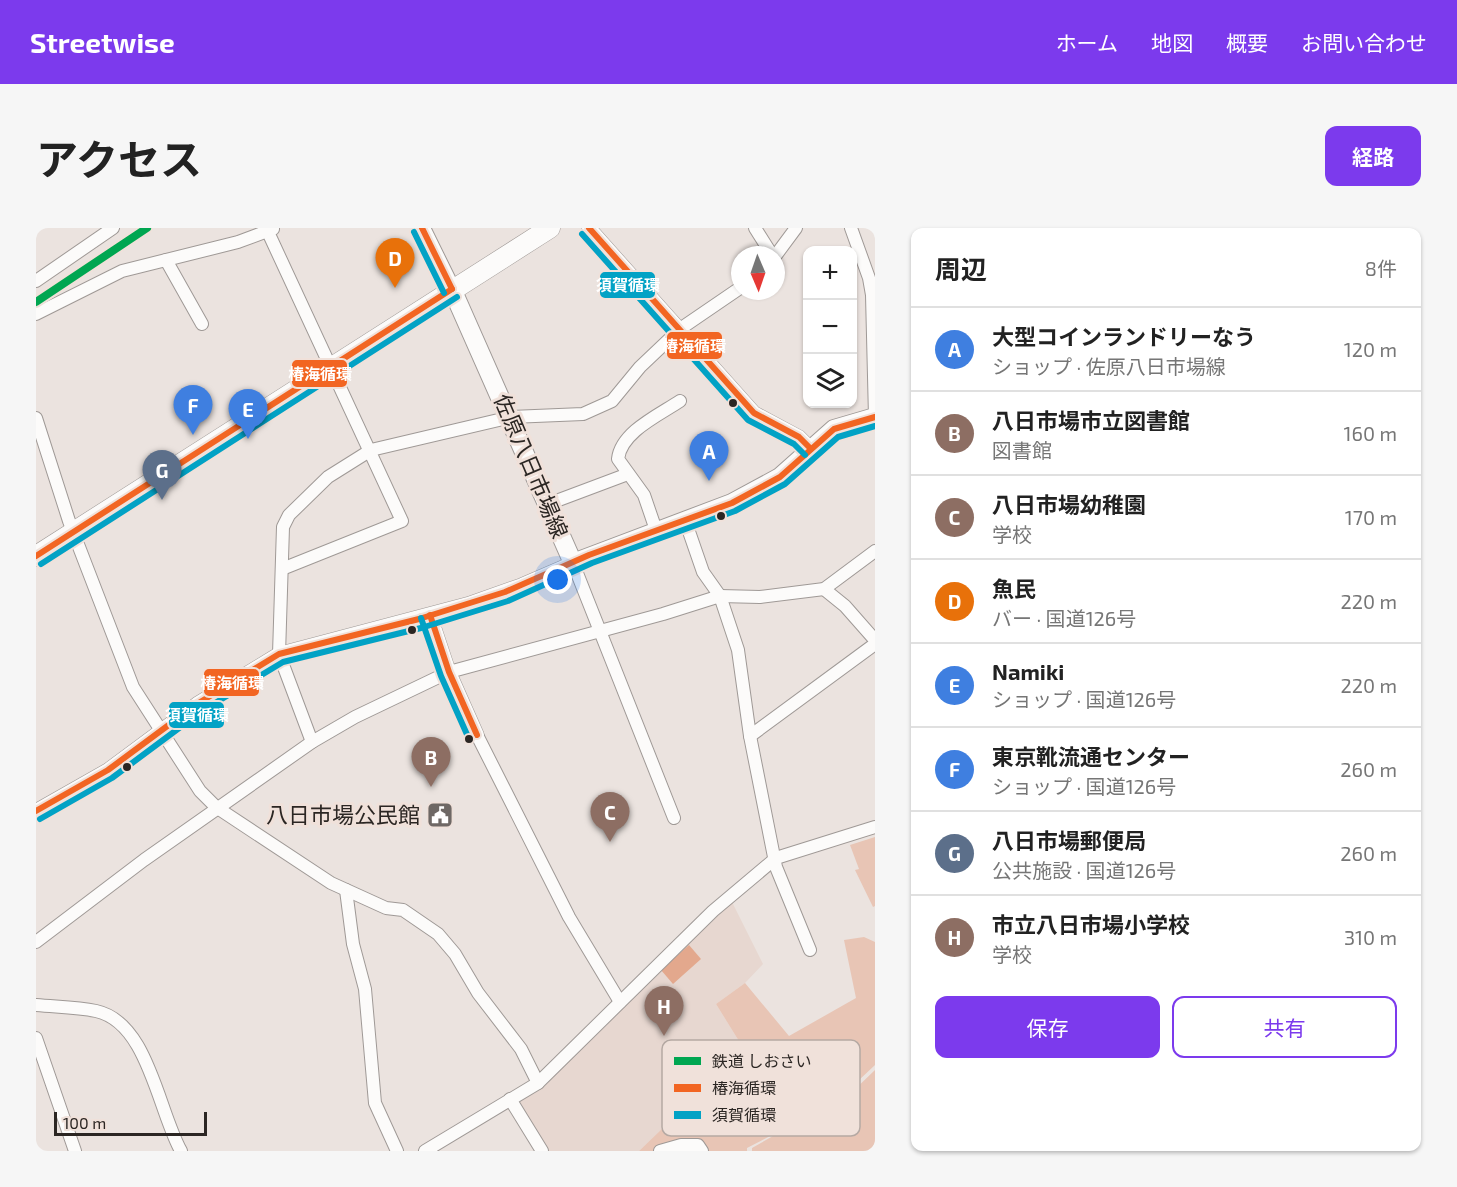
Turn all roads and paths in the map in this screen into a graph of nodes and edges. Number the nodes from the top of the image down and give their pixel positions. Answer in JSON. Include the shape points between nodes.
{"nodes":[{"id":1,"x":113,"y":228,"type":"edge"},
{"id":2,"x":422,"y":228,"type":"edge"},
{"id":3,"x":550,"y":228,"type":"edge"},
{"id":4,"x":589,"y":228,"type":"edge"},
{"id":5,"x":755,"y":228,"type":"edge"},
{"id":6,"x":796,"y":228,"type":"edge"},
{"id":7,"x":851,"y":228,"type":"edge"},
{"id":8,"x":271,"y":230,"type":"edge"},
{"id":9,"x":768,"y":246,"type":"edge"},
{"id":10,"x":781,"y":246,"type":"edge"},
{"id":11,"x":166,"y":260,"type":"junction"},
{"id":12,"x":36,"y":281,"type":"edge"},
{"id":13,"x":452,"y":289,"type":"junction"},
{"id":14,"x":731,"y":294,"type":"edge"},
{"id":15,"x":36,"y":314,"type":"edge"},
{"id":16,"x":202,"y":324,"type":"dead end"},
{"id":17,"x":680,"y":329,"type":"junction"},
{"id":18,"x":332,"y":367,"type":"junction"},
{"id":19,"x":680,"y":401,"type":"dead end"},
{"id":20,"x":511,"y":417,"type":"junction"},
{"id":21,"x":875,"y":417,"type":"edge"},
{"id":22,"x":36,"y":418,"type":"edge"},
{"id":23,"x":811,"y":449,"type":"junction"},
{"id":24,"x":371,"y":450,"type":"junction"},
{"id":25,"x":628,"y":474,"type":"junction"},
{"id":26,"x":548,"y":504,"type":"junction"},
{"id":27,"x":685,"y":520,"type":"junction"},
{"id":28,"x":657,"y":530,"type":"junction"},
{"id":29,"x":74,"y":532,"type":"junction"},
{"id":30,"x":875,"y":551,"type":"edge"},
{"id":31,"x":36,"y":556,"type":"edge"},
{"id":32,"x":573,"y":563,"type":"junction"},
{"id":33,"x":282,"y":569,"type":"junction"},
{"id":34,"x":824,"y":589,"type":"junction"},
{"id":35,"x":720,"y":596,"type":"junction"},
{"id":36,"x":430,"y":615,"type":"junction"},
{"id":37,"x":598,"y":631,"type":"junction"},
{"id":38,"x":875,"y":642,"type":"edge"},
{"id":39,"x":279,"y":654,"type":"junction"},
{"id":40,"x":449,"y":672,"type":"junction"},
{"id":41,"x":159,"y":730,"type":"junction"},
{"id":42,"x":477,"y":735,"type":"joint"},
{"id":43,"x":750,"y":736,"type":"junction"},
{"id":44,"x":312,"y":742,"type":"junction"},
{"id":45,"x":216,"y":807,"type":"junction"},
{"id":46,"x":36,"y":811,"type":"edge"},
{"id":47,"x":674,"y":818,"type":"dead end"},
{"id":48,"x":875,"y":827,"type":"edge"},
{"id":49,"x":776,"y":858,"type":"junction"},
{"id":50,"x":346,"y":890,"type":"junction"},
{"id":51,"x":36,"y":942,"type":"edge"},
{"id":52,"x":810,"y":950,"type":"dead end"},
{"id":53,"x":620,"y":1002,"type":"junction"},
{"id":54,"x":36,"y":1005,"type":"edge"},
{"id":55,"x":36,"y":1038,"type":"edge"},
{"id":56,"x":538,"y":1083,"type":"junction"},
{"id":57,"x":510,"y":1099,"type":"junction"},
{"id":58,"x":75,"y":1151,"type":"edge"},
{"id":59,"x":181,"y":1151,"type":"edge"},
{"id":60,"x":397,"y":1151,"type":"edge"},
{"id":61,"x":425,"y":1151,"type":"edge"},
{"id":62,"x":542,"y":1151,"type":"edge"},
{"id":63,"x":660,"y":1151,"type":"edge"},
{"id":64,"x":702,"y":1151,"type":"edge"}],
"edges":[{"from":1,"to":12,"type":"street"},
{"from":2,"to":13,"type":"main road"},
{"from":3,"to":13,"type":"highway"},
{"from":4,"to":17,"type":"street"},
{"from":5,"to":9,"type":"street"},
{"from":6,"to":10,"type":"street"},
{"from":7,"to":21,"type":"street","via":[[872,295]]},
{"from":8,"to":11,"type":"street"},
{"from":8,"to":18,"type":"street"},
{"from":11,"to":15,"type":"street","via":[[122,271]]},
{"from":11,"to":16,"type":"street"},
{"from":13,"to":18,"type":"highway"},
{"from":13,"to":20,"type":"main road","name":"佐原八日市場線"},
{"from":14,"to":17,"type":"street"},
{"from":17,"to":20,"type":"street","via":[[612,401],[583,414]]},
{"from":17,"to":23,"type":"street","via":[[754,413],[800,437]]},
{"from":18,"to":24,"type":"street"},
{"from":18,"to":29,"type":"highway"},
{"from":19,"to":25,"type":"street","via":[[622,444],[618,459]]},
{"from":20,"to":24,"type":"street"},
{"from":20,"to":26,"type":"main road","name":"佐原八日市場線"},
{"from":21,"to":23,"type":"main road","name":"佐原八日市場線","via":[[834,429]]},
{"from":22,"to":29,"type":"street"},
{"from":23,"to":27,"type":"main road","name":"佐原八日市場線","via":[[766,486]]},
{"from":24,"to":33,"type":"street","via":[[328,477],[289,514],[283,527]]},
{"from":24,"to":33,"type":"street","via":[[402,521]]},
{"from":25,"to":26,"type":"street"},
{"from":25,"to":28,"type":"street","via":[[644,495]]},
{"from":26,"to":32,"type":"main road","name":"佐原八日市場線"},
{"from":27,"to":28,"type":"main road","name":"佐原八日市場線"},
{"from":27,"to":35,"type":"street","via":[[703,572]]},
{"from":28,"to":32,"type":"main road","name":"佐原八日市場線"},
{"from":29,"to":31,"type":"highway"},
{"from":29,"to":41,"type":"street","via":[[133,687]]},
{"from":30,"to":34,"type":"street"},
{"from":32,"to":36,"type":"street","via":[[505,592]]},
{"from":32,"to":37,"type":"street"},
{"from":33,"to":39,"type":"street"},
{"from":34,"to":35,"type":"street","via":[[760,597]]},
{"from":34,"to":38,"type":"street"},
{"from":35,"to":37,"type":"street"},
{"from":35,"to":43,"type":"street","via":[[738,650]]},
{"from":36,"to":39,"type":"street"},
{"from":36,"to":40,"type":"street"},
{"from":37,"to":40,"type":"street"},
{"from":37,"to":47,"type":"street"},
{"from":38,"to":43,"type":"street"},
{"from":39,"to":41,"type":"street"},
{"from":39,"to":44,"type":"street"},
{"from":40,"to":42,"type":"street"},
{"from":40,"to":44,"type":"street"},
{"from":41,"to":45,"type":"street"},
{"from":41,"to":46,"type":"street","via":[[108,770]]},
{"from":42,"to":53,"type":"street","via":[[569,917]]},
{"from":43,"to":49,"type":"street"},
{"from":44,"to":45,"type":"street"},
{"from":45,"to":50,"type":"street"},
{"from":45,"to":51,"type":"street"},
{"from":48,"to":49,"type":"street"},
{"from":49,"to":52,"type":"street","via":[[776,867]]},
{"from":49,"to":53,"type":"street","via":[[713,911]]},
{"from":50,"to":56,"type":"street","via":[[386,908],[403,910],[438,934],[521,1049]]},
{"from":50,"to":60,"type":"street","via":[[353,944],[365,989],[375,1103]]},
{"from":53,"to":56,"type":"street"},
{"from":54,"to":59,"type":"street","via":[[98,1011],[122,1024],[141,1052]]},
{"from":55,"to":58,"type":"street"},
{"from":56,"to":57,"type":"street"},
{"from":57,"to":61,"type":"street"},
{"from":57,"to":62,"type":"street"},
{"from":63,"to":64,"type":"street","via":[[681,1145],[698,1145]]}]}
